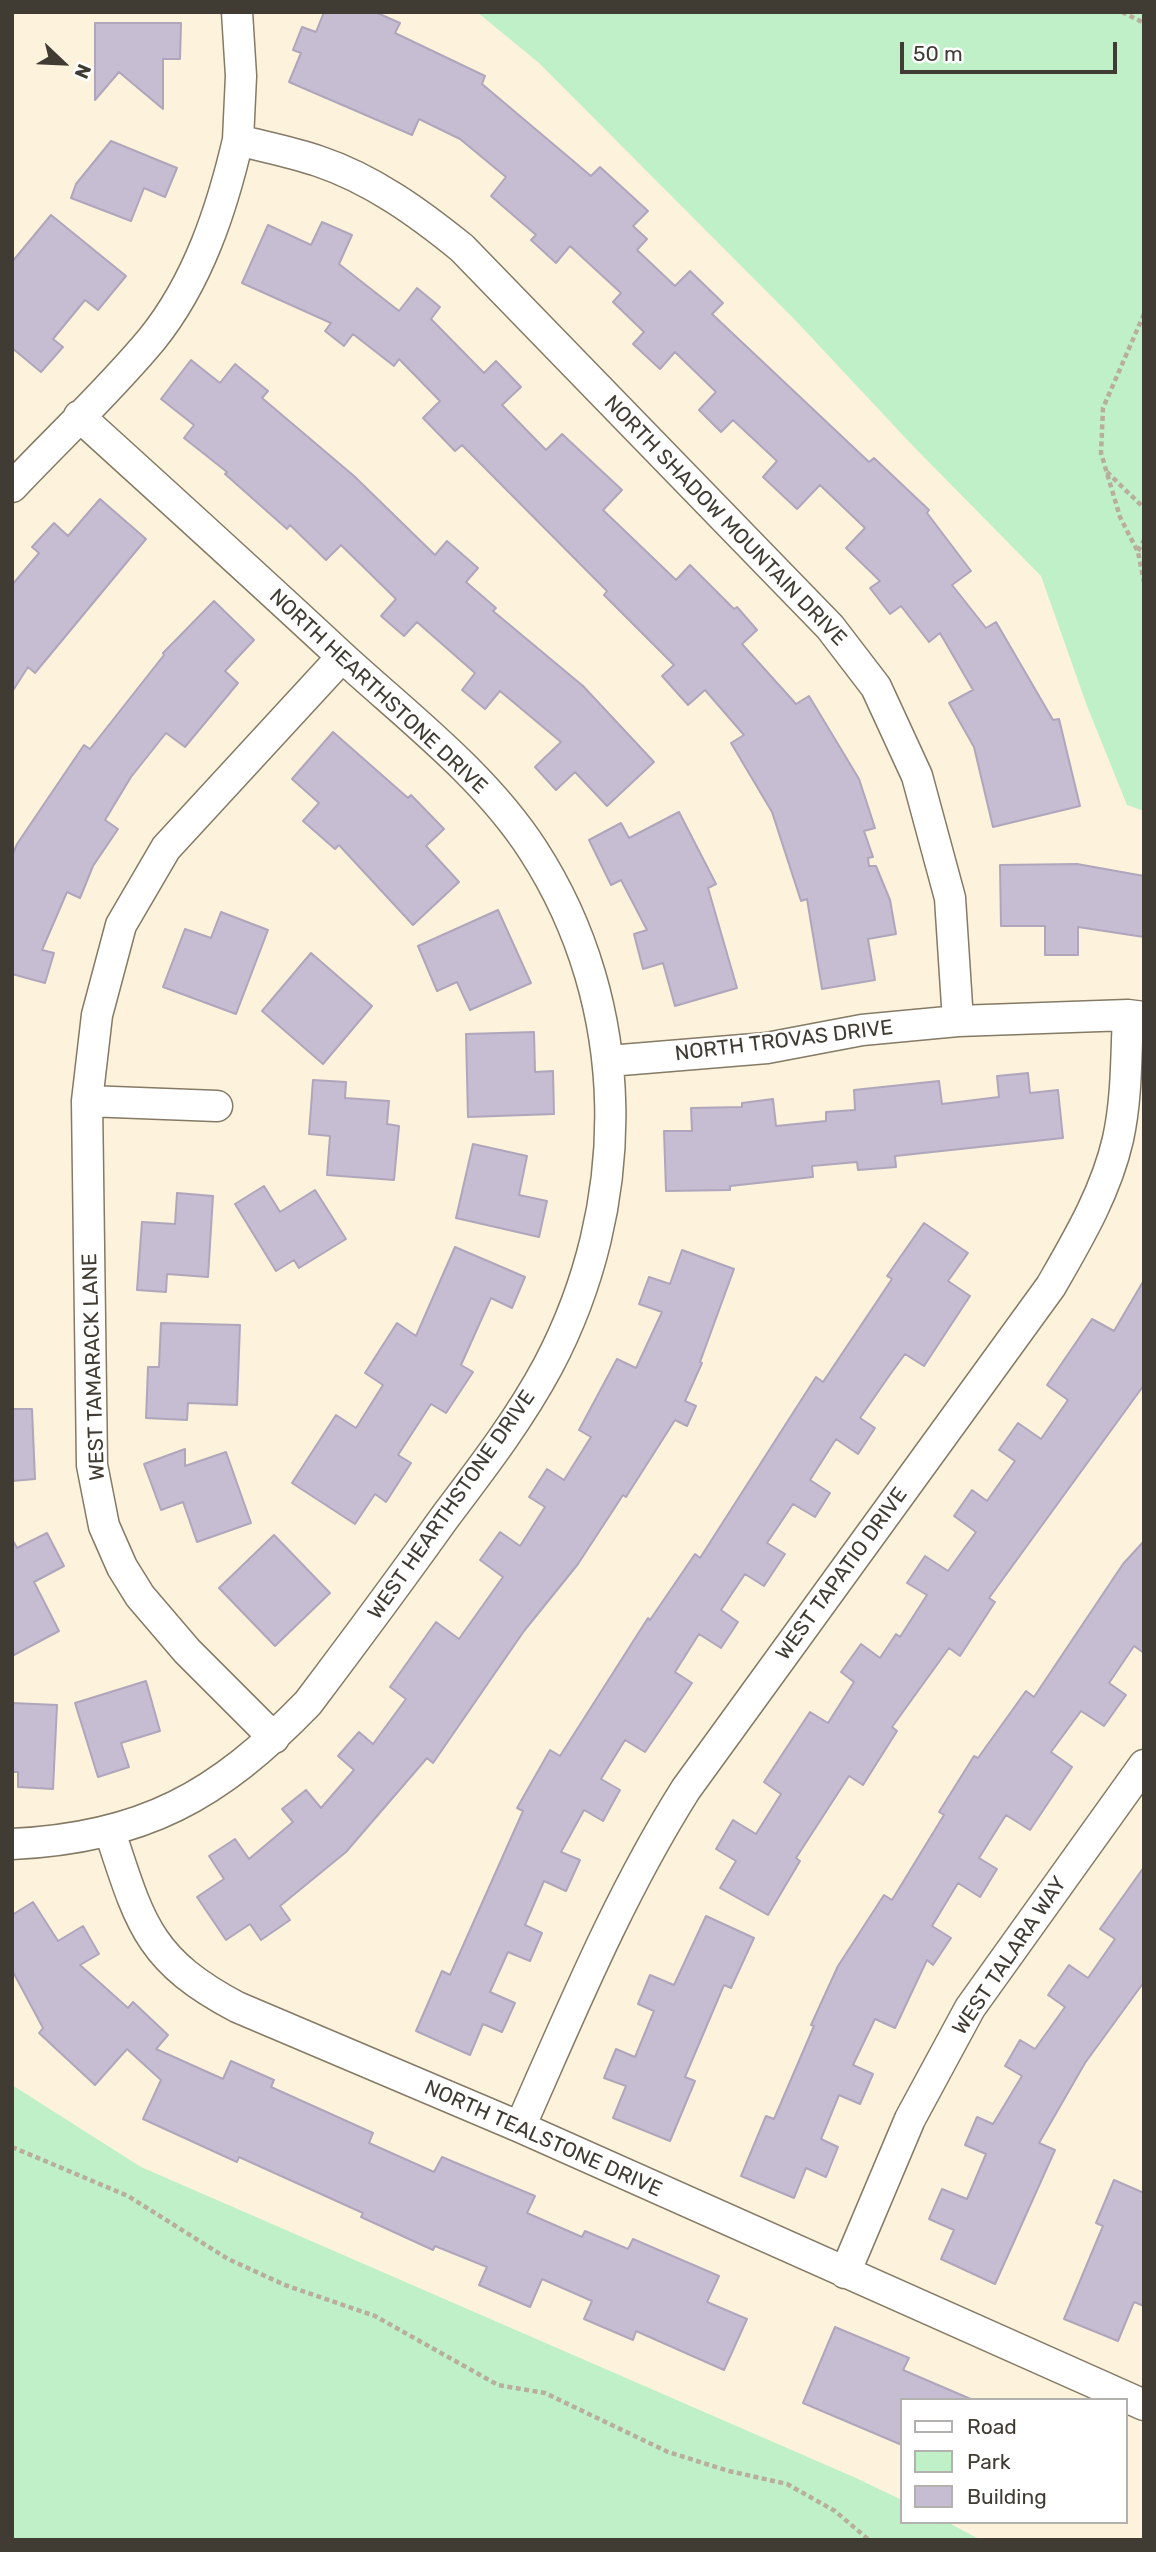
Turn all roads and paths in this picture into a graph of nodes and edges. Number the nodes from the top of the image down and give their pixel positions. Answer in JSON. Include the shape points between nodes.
{"nodes":[{"id":1,"x":237,"y":12,"type":"edge"},
{"id":2,"x":1122,"y":12,"type":"edge"},
{"id":3,"x":1144,"y":23,"type":"edge"},
{"id":4,"x":239,"y":139,"type":"junction"},
{"id":5,"x":1144,"y":314,"type":"edge"},
{"id":6,"x":79,"y":416,"type":"junction"},
{"id":7,"x":1107,"y":472,"type":"junction"},
{"id":8,"x":12,"y":487,"type":"edge"},
{"id":9,"x":1144,"y":508,"type":"edge"},
{"id":10,"x":1144,"y":540,"type":"edge"},
{"id":11,"x":1138,"y":552,"type":"junction"},
{"id":12,"x":1144,"y":582,"type":"edge"},
{"id":13,"x":342,"y":657,"type":"junction"},
{"id":14,"x":1136,"y":1016,"type":"edge"},
{"id":15,"x":958,"y":1021,"type":"junction"},
{"id":16,"x":609,"y":1061,"type":"junction"},
{"id":17,"x":87,"y":1101,"type":"junction"},
{"id":18,"x":217,"y":1106,"type":"dead end"},
{"id":19,"x":274,"y":1738,"type":"junction"},
{"id":20,"x":1144,"y":1765,"type":"edge"},
{"id":21,"x":110,"y":1832,"type":"junction"},
{"id":22,"x":12,"y":1844,"type":"edge"},
{"id":23,"x":520,"y":2127,"type":"junction"},
{"id":24,"x":12,"y":2147,"type":"edge"},
{"id":25,"x":845,"y":2273,"type":"junction"},
{"id":26,"x":1144,"y":2405,"type":"edge"},
{"id":27,"x":869,"y":2540,"type":"edge"}],
"edges":[{"from":1,"to":4,"type":"street"},
{"from":2,"to":3,"type":"path"},
{"from":4,"to":6,"type":"street","via":[[214,227],[185,286],[153,338]]},
{"from":4,"to":15,"type":"street","name":"NORTH SHADOW MOUNTAIN DRIVE","via":[[319,162],[367,183],[419,213],[462,248],[830,627],[876,687],[921,789],[950,898]]},
{"from":5,"to":7,"type":"path","via":[[1103,408],[1101,453]]},
{"from":6,"to":8,"type":"street"},
{"from":6,"to":13,"type":"street","name":"NORTH HEARTHSTONE DRIVE"},
{"from":7,"to":9,"type":"path"},
{"from":7,"to":11,"type":"path","via":[[1120,517]]},
{"from":10,"to":11,"type":"path"},
{"from":11,"to":12,"type":"path"},
{"from":13,"to":16,"type":"street","name":"NORTH HEARTHSTONE DRIVE","via":[[436,741],[533,850],[583,950]]},
{"from":13,"to":17,"type":"street","name":"WEST TAMARACK LANE","via":[[166,848],[121,925],[97,1015]]},
{"from":14,"to":15,"type":"street"},
{"from":14,"to":23,"type":"street","name":"WEST TAPATIO DRIVE","via":[[1118,1138],[1084,1229],[1051,1286],[694,1777],[653,1842],[618,1908]]},
{"from":15,"to":16,"type":"street","name":"NORTH TROVAS DRIVE","via":[[862,1030],[766,1048]]},
{"from":16,"to":19,"type":"street","name":"WEST HEARTHSTONE DRIVE","via":[[609,1173],[595,1249],[574,1311],[549,1364],[517,1419],[345,1654]]},
{"from":17,"to":18,"type":"street"},
{"from":17,"to":19,"type":"street","name":"WEST TAMARACK LANE","via":[[92,1465],[104,1526],[140,1596],[187,1651]]},
{"from":19,"to":21,"type":"street","name":"WEST HEARTHSTONE DRIVE","via":[[221,1782],[162,1813]]},
{"from":20,"to":25,"type":"street","name":"WEST TALARA WAY","via":[[970,2008],[910,2119]]},
{"from":21,"to":22,"type":"street"},
{"from":21,"to":23,"type":"street","name":"NORTH TEALSTONE DRIVE","via":[[132,1901],[149,1936],[198,1987]]},
{"from":23,"to":25,"type":"street","name":"NORTH TEALSTONE DRIVE"},
{"from":24,"to":27,"type":"path","via":[[128,2196],[228,2259],[285,2286],[375,2316],[498,2385],[545,2393],[668,2452],[787,2484],[835,2511]]},
{"from":25,"to":26,"type":"street","name":"NORTH TEALSTONE DRIVE"}]}
